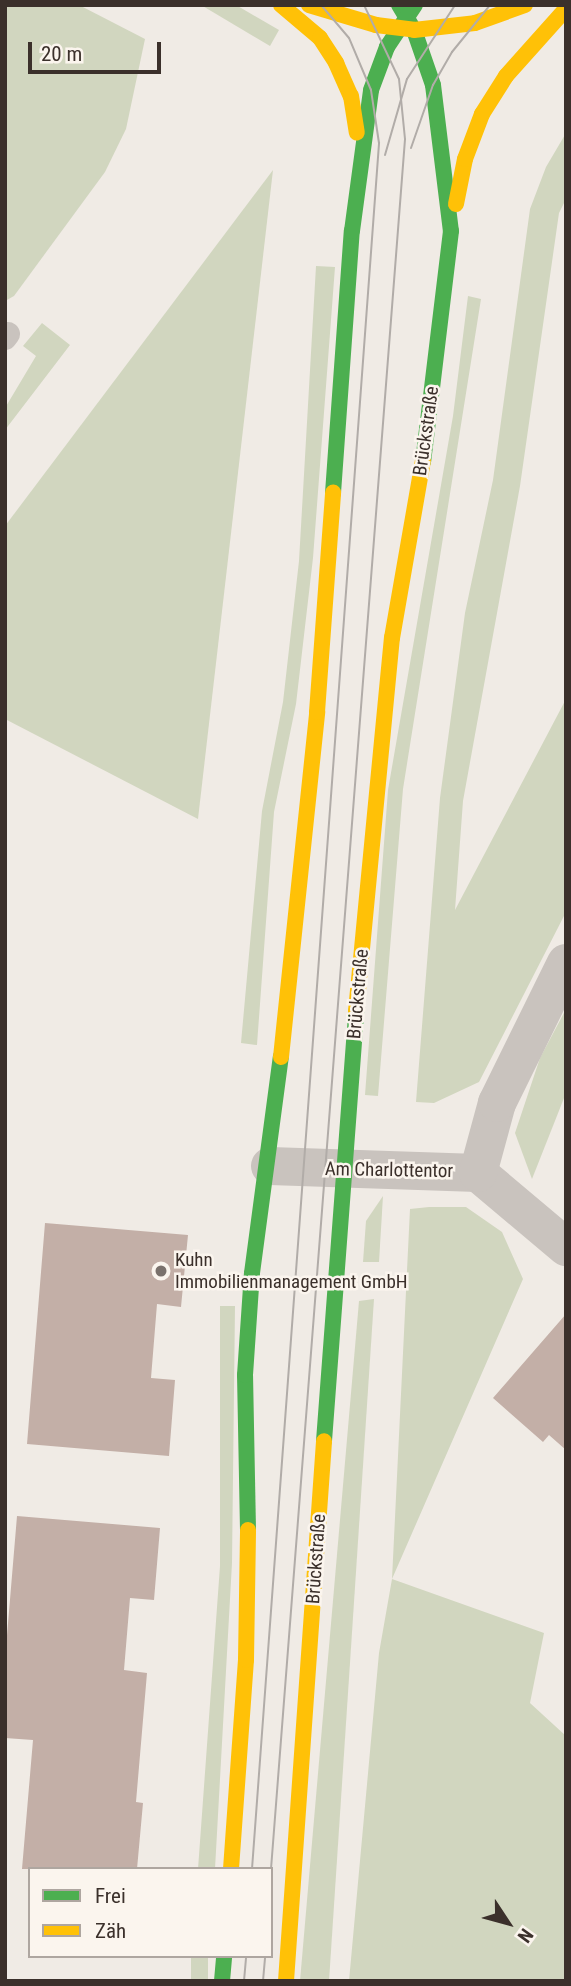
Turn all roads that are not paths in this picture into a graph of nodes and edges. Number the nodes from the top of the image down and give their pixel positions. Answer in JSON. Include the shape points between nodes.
{"nodes":[{"id":1,"x":281,"y":5,"type":"edge"},
{"id":2,"x":310,"y":5,"type":"edge"},
{"id":3,"x":526,"y":5,"type":"edge"},
{"id":4,"x":566,"y":9,"type":"edge"},
{"id":5,"x":407,"y":17,"type":"edge"},
{"id":6,"x":360,"y":153,"type":"junction"},
{"id":7,"x":451,"y":230,"type":"junction"},
{"id":8,"x":566,"y":962,"type":"edge"},
{"id":9,"x":270,"y":1166,"type":"junction"},
{"id":10,"x":343,"y":1170,"type":"junction"},
{"id":11,"x":478,"y":1173,"type":"junction"},
{"id":12,"x":566,"y":1247,"type":"edge"},
{"id":13,"x":231,"y":1867,"type":"edge"},
{"id":14,"x":224,"y":1958,"type":"edge"},
{"id":15,"x":222,"y":1981,"type":"edge"},
{"id":16,"x":286,"y":1981,"type":"edge"}],
"edges":[{"from":1,"to":6,"type":"main road","via":[[320,38],[337,63],[351,96]]},
{"from":2,"to":5,"type":"main road"},
{"from":3,"to":5,"type":"main road","via":[[475,23]]},
{"from":4,"to":7,"type":"main road","via":[[513,66],[482,114],[465,159]]},
{"from":5,"to":6,"type":"main road","via":[[371,90]]},
{"from":5,"to":7,"type":"main road","name":"Brückstraße","via":[[433,85]]},
{"from":6,"to":9,"type":"main road","via":[[317,712]]},
{"from":7,"to":10,"type":"main road","name":"Brückstraße","via":[[424,455],[388,677]]},
{"from":8,"to":11,"type":"street","via":[[497,1103]]},
{"from":9,"to":10,"type":"street","name":"Am Charlottentor"},
{"from":9,"to":13,"type":"main road","via":[[252,1273],[245,1375],[249,1472],[246,1660]]},
{"from":10,"to":11,"type":"street","name":"Am Charlottentor","via":[[435,1168]]},
{"from":10,"to":16,"type":"main road","name":"Brückstraße"},
{"from":11,"to":12,"type":"street","name":"Am Charlottentor"},
{"from":14,"to":15,"type":"main road"}]}
